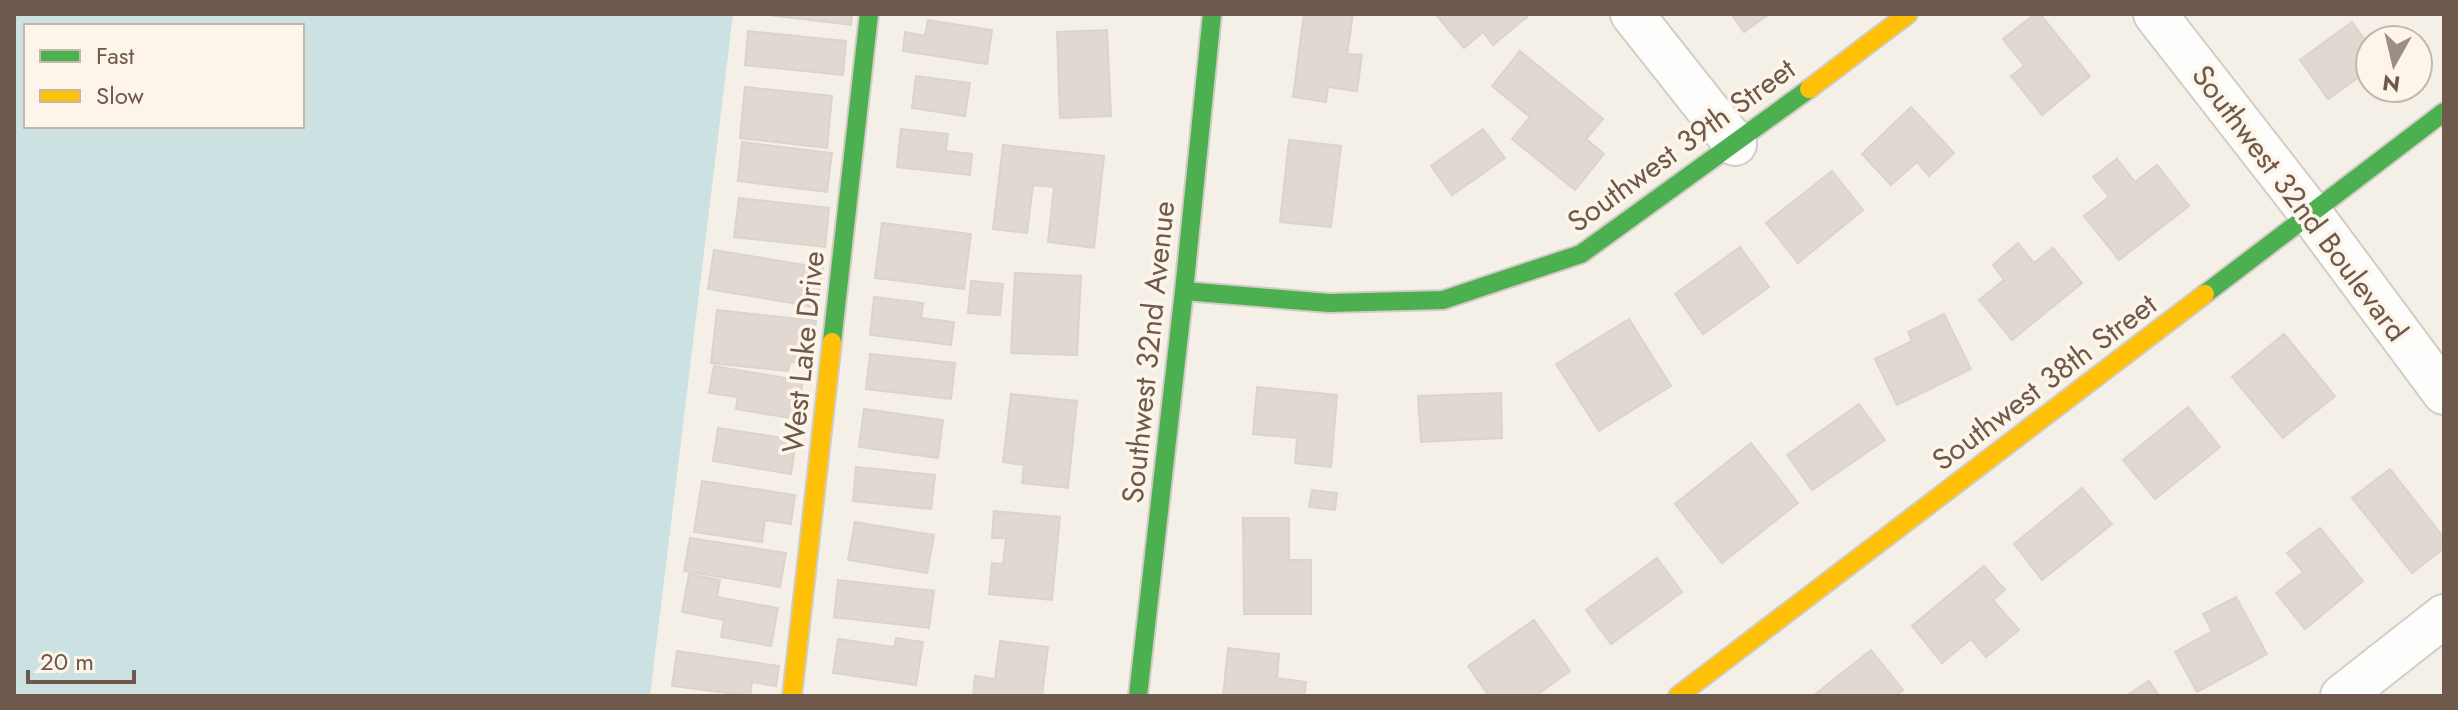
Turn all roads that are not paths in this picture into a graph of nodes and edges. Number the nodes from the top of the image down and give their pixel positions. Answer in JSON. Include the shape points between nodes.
{"nodes":[{"id":1,"x":869,"y":14,"type":"edge"},
{"id":2,"x":1212,"y":14,"type":"edge"},
{"id":3,"x":1632,"y":14,"type":"edge"},
{"id":4,"x":1908,"y":14,"type":"edge"},
{"id":5,"x":2155,"y":14,"type":"edge"},
{"id":6,"x":2444,"y":112,"type":"edge"},
{"id":7,"x":1735,"y":144,"type":"junction"},
{"id":8,"x":2311,"y":214,"type":"junction"},
{"id":9,"x":1184,"y":291,"type":"junction"},
{"id":10,"x":2444,"y":393,"type":"edge"},
{"id":11,"x":2444,"y":616,"type":"edge"},
{"id":12,"x":792,"y":696,"type":"edge"},
{"id":13,"x":1138,"y":696,"type":"edge"},
{"id":14,"x":1678,"y":696,"type":"edge"},
{"id":15,"x":2342,"y":696,"type":"edge"}],
"edges":[{"from":1,"to":12,"type":"street","name":"West Lake Drive"},
{"from":2,"to":9,"type":"street","name":"Southwest 32nd Avenue"},
{"from":3,"to":7,"type":"street"},
{"from":4,"to":7,"type":"street","name":"Southwest 39th Street"},
{"from":5,"to":8,"type":"street","name":"Southwest 32nd Boulevard"},
{"from":6,"to":8,"type":"street","name":"Southwest 38th Street"},
{"from":7,"to":9,"type":"street","name":"Southwest 39th Street","via":[[1581,254],[1443,300],[1329,303]]},
{"from":8,"to":10,"type":"street","name":"Southwest 32nd Boulevard"},
{"from":8,"to":14,"type":"street","name":"Southwest 38th Street"},
{"from":9,"to":13,"type":"street","name":"Southwest 32nd Avenue"},
{"from":11,"to":15,"type":"street"}]}
